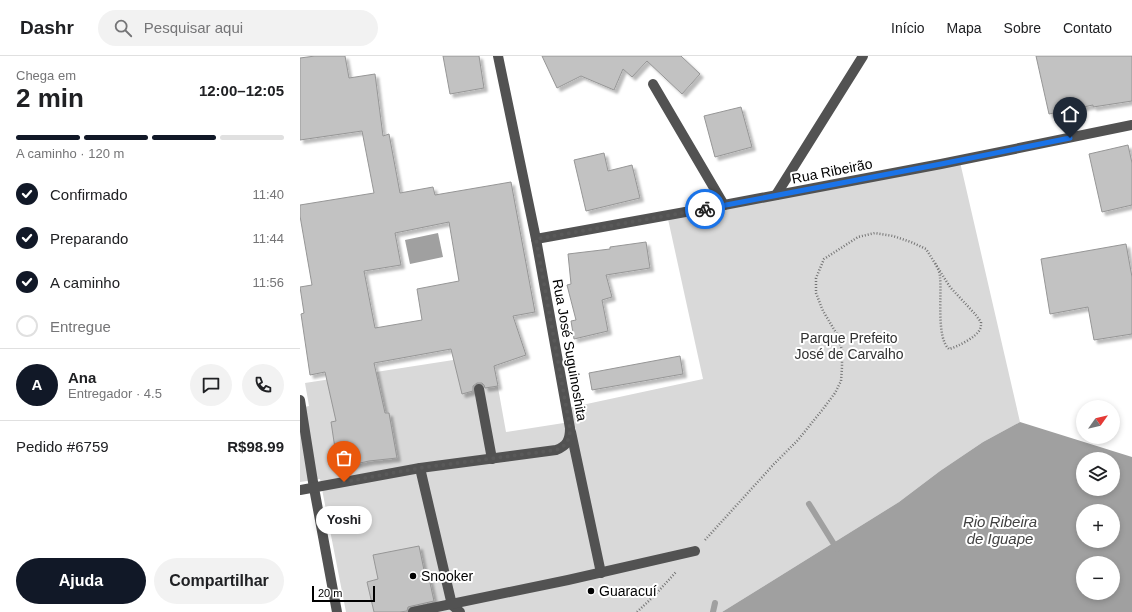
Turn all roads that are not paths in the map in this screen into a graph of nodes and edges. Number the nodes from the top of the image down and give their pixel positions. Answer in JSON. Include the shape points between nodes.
{"nodes":[{"id":1,"x":498,"y":56,"type":"edge"},
{"id":2,"x":863,"y":56,"type":"edge"},
{"id":3,"x":653,"y":84,"type":"dead end"},
{"id":4,"x":1132,"y":125,"type":"edge"},
{"id":5,"x":776,"y":195,"type":"junction"},
{"id":6,"x":724,"y":205,"type":"junction"},
{"id":7,"x":536,"y":239,"type":"junction"},
{"id":8,"x":479,"y":389,"type":"dead end"},
{"id":9,"x":300,"y":400,"type":"edge"},
{"id":10,"x":302,"y":418,"type":"edge"},
{"id":11,"x":570,"y":428,"type":"junction"},
{"id":12,"x":492,"y":459,"type":"junction"},
{"id":13,"x":420,"y":468,"type":"junction"},
{"id":14,"x":314,"y":488,"type":"junction"},
{"id":15,"x":300,"y":490,"type":"edge"},
{"id":16,"x":695,"y":551,"type":"road end"},
{"id":17,"x":601,"y":573,"type":"junction"},
{"id":18,"x":452,"y":605,"type":"junction"},
{"id":19,"x":337,"y":612,"type":"edge"},
{"id":20,"x":413,"y":612,"type":"edge"},
{"id":21,"x":460,"y":612,"type":"edge"}],
"edges":[{"from":1,"to":7,"type":"street","name":"Rua José Suguinoshita"},
{"from":2,"to":5,"type":"street"},
{"from":3,"to":6,"type":"street"},
{"from":4,"to":5,"type":"street","name":"Rua Ribeirão"},
{"from":5,"to":6,"type":"street","name":"Rua Ribeirão"},
{"from":6,"to":7,"type":"street","name":"Rua Ribeirão"},
{"from":7,"to":11,"type":"street","name":"Rua José Suguinoshita"},
{"from":8,"to":12,"type":"street"},
{"from":9,"to":10,"type":"street"},
{"from":10,"to":14,"type":"street"},
{"from":11,"to":12,"type":"street","name":"Rua José Suguinoshita","via":[[567,443],[556,450]]},
{"from":11,"to":17,"type":"street"},
{"from":12,"to":13,"type":"street","name":"Rua José Suguinoshita"},
{"from":13,"to":14,"type":"street","name":"Rua José Suguinoshita"},
{"from":13,"to":18,"type":"street"},
{"from":14,"to":15,"type":"street","name":"Rua José Suguinoshita"},
{"from":14,"to":19,"type":"street"},
{"from":16,"to":17,"type":"street"},
{"from":17,"to":18,"type":"street"},
{"from":18,"to":20,"type":"street"},
{"from":18,"to":21,"type":"street"}]}
